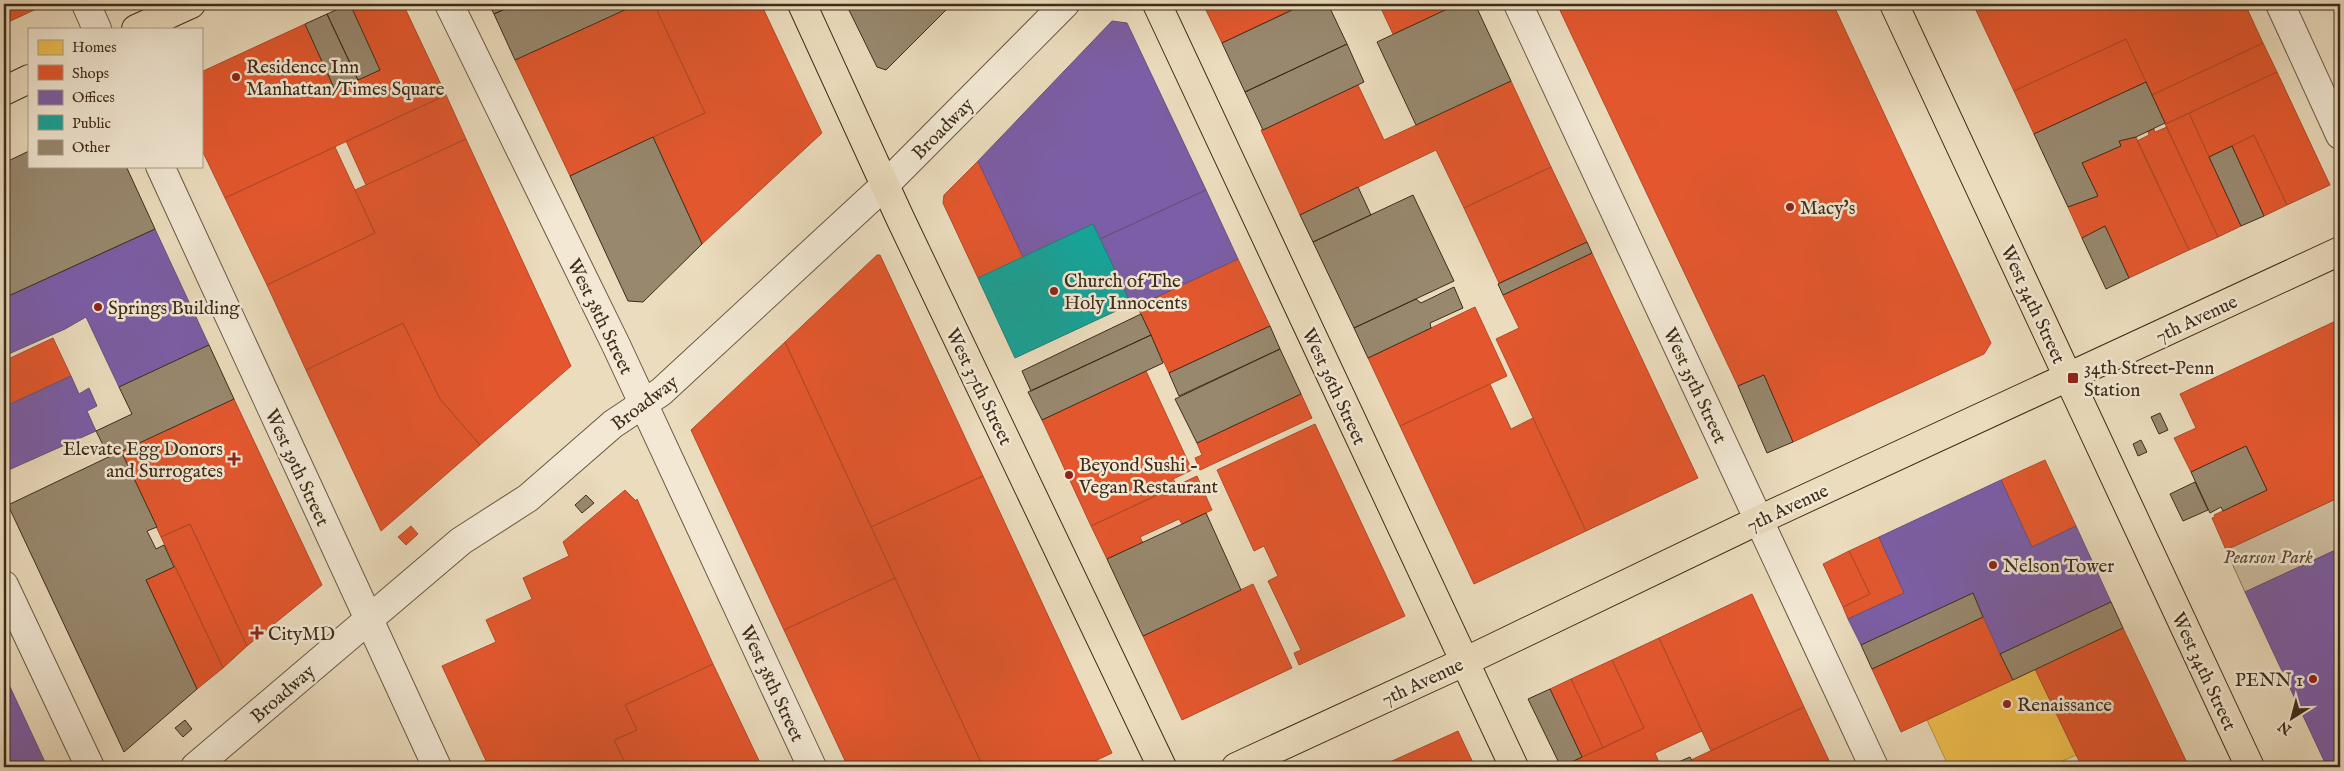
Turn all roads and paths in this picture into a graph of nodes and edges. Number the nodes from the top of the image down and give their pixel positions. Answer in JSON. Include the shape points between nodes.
{"nodes":[{"id":1,"x":86,"y":4,"type":"edge"},
{"id":2,"x":191,"y":4,"type":"edge"},
{"id":3,"x":449,"y":4,"type":"edge"},
{"id":4,"x":802,"y":4,"type":"edge"},
{"id":5,"x":1065,"y":4,"type":"edge"},
{"id":6,"x":1157,"y":4,"type":"edge"},
{"id":7,"x":1518,"y":4,"type":"edge"},
{"id":8,"x":1894,"y":4,"type":"edge"},
{"id":9,"x":2280,"y":4,"type":"edge"},
{"id":10,"x":97,"y":28,"type":"edge"},
{"id":11,"x":138,"y":28,"type":"edge"},
{"id":12,"x":28,"y":79,"type":"edge"},
{"id":13,"x":4,"y":91,"type":"edge"},
{"id":14,"x":2340,"y":135,"type":"edge"},
{"id":15,"x":161,"y":168,"type":"edge"},
{"id":16,"x":885,"y":185,"type":"junction"},
{"id":17,"x":2340,"y":251,"type":"edge"},
{"id":18,"x":2068,"y":377,"type":"junction"},
{"id":19,"x":643,"y":404,"type":"junction"},
{"id":20,"x":1759,"y":520,"type":"junction"},
{"id":21,"x":4,"y":584,"type":"edge"},
{"id":22,"x":368,"y":620,"type":"junction"},
{"id":23,"x":1464,"y":662,"type":"junction"},
{"id":24,"x":90,"y":767,"type":"edge"},
{"id":25,"x":196,"y":767,"type":"edge"},
{"id":26,"x":437,"y":767,"type":"edge"},
{"id":27,"x":812,"y":767,"type":"edge"},
{"id":28,"x":1162,"y":767,"type":"edge"},
{"id":29,"x":1236,"y":767,"type":"edge"},
{"id":30,"x":1514,"y":767,"type":"edge"},
{"id":31,"x":1874,"y":767,"type":"edge"},
{"id":32,"x":2250,"y":767,"type":"edge"}],
"edges":[{"from":1,"to":10,"type":"street"},
{"from":2,"to":11,"type":"main road"},
{"from":3,"to":19,"type":"street","name":"West 38th Street"},
{"from":4,"to":16,"type":"main road","name":"West 37th Street"},
{"from":5,"to":16,"type":"street","name":"Broadway"},
{"from":6,"to":23,"type":"main road","name":"West 36th Street"},
{"from":7,"to":20,"type":"street","name":"West 35th Street"},
{"from":8,"to":18,"type":"main road","name":"West 34th Street"},
{"from":9,"to":14,"type":"street"},
{"from":12,"to":13,"type":"main road"},
{"from":15,"to":22,"type":"street","name":"West 39th Street"},
{"from":16,"to":19,"type":"street","name":"Broadway","via":[[661,392]]},
{"from":16,"to":28,"type":"main road","name":"West 37th Street"},
{"from":17,"to":18,"type":"main road","name":"7th Avenue"},
{"from":18,"to":20,"type":"main road","name":"7th Avenue"},
{"from":18,"to":32,"type":"main road","name":"West 34th Street"},
{"from":19,"to":22,"type":"street","name":"Broadway","via":[[614,424],[523,501],[461,541]]},
{"from":19,"to":27,"type":"street","name":"West 38th Street"},
{"from":20,"to":23,"type":"main road","name":"7th Avenue"},
{"from":20,"to":31,"type":"street","name":"West 35th Street"},
{"from":21,"to":24,"type":"street"},
{"from":22,"to":25,"type":"street","name":"Broadway"},
{"from":22,"to":26,"type":"street","name":"West 39th Street"},
{"from":23,"to":29,"type":"main road","name":"7th Avenue"},
{"from":23,"to":30,"type":"main road","name":"West 36th Street"}]}
